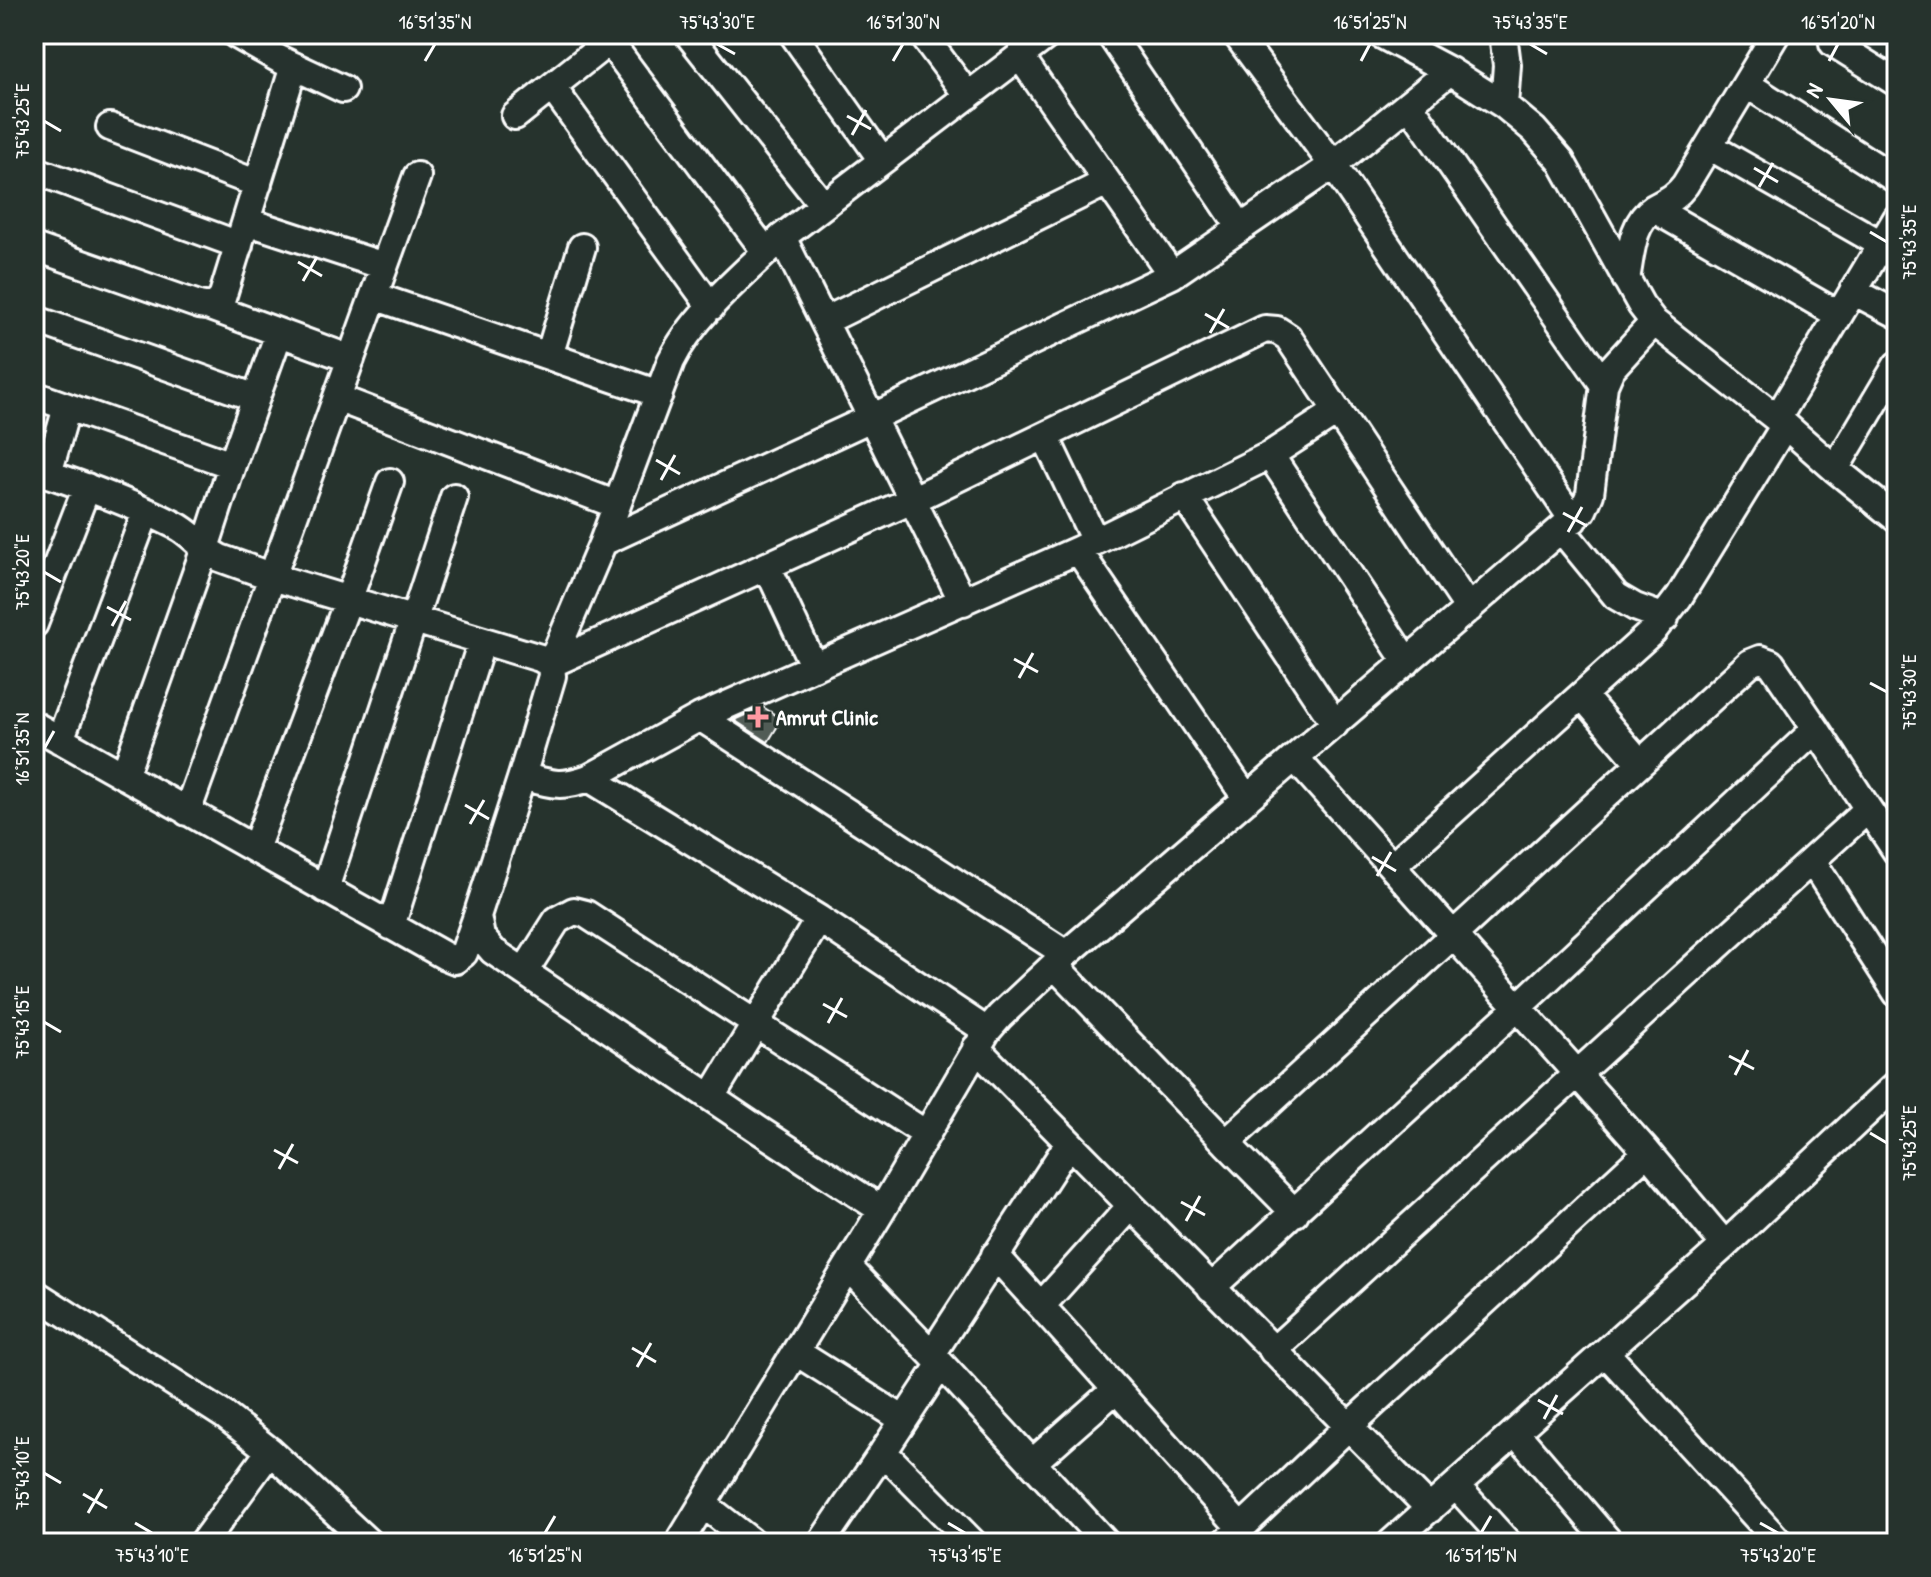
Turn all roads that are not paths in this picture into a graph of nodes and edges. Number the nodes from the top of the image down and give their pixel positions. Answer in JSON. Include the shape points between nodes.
{"nodes":[{"id":1,"x":235,"y":34,"type":"edge"},
{"id":2,"x":688,"y":34,"type":"edge"},
{"id":3,"x":793,"y":34,"type":"edge"},
{"id":4,"x":922,"y":34,"type":"edge"},
{"id":5,"x":1110,"y":34,"type":"edge"},
{"id":6,"x":1236,"y":34,"type":"edge"},
{"id":7,"x":1380,"y":34,"type":"edge"},
{"id":8,"x":1776,"y":34,"type":"edge"},
{"id":9,"x":1504,"y":35,"type":"edge"},
{"id":10,"x":1043,"y":36,"type":"edge"},
{"id":11,"x":1830,"y":37,"type":"edge"},
{"id":12,"x":614,"y":38,"type":"edge"},
{"id":13,"x":1020,"y":56,"type":"junction"},
{"id":14,"x":294,"y":66,"type":"junction"},
{"id":15,"x":1450,"y":71,"type":"junction"},
{"id":16,"x":1897,"y":83,"type":"edge"},
{"id":17,"x":1746,"y":84,"type":"junction"},
{"id":18,"x":552,"y":87,"type":"junction"},
{"id":19,"x":343,"y":89,"type":"dead end"},
{"id":20,"x":968,"y":96,"type":"junction"},
{"id":21,"x":1409,"y":104,"type":"junction"},
{"id":22,"x":1504,"y":105,"type":"junction"},
{"id":23,"x":515,"y":116,"type":"dead end"},
{"id":24,"x":110,"y":127,"type":"dead end"},
{"id":25,"x":1709,"y":146,"type":"junction"},
{"id":26,"x":882,"y":160,"type":"junction"},
{"id":27,"x":1333,"y":165,"type":"junction"},
{"id":28,"x":34,"y":170,"type":"edge"},
{"id":29,"x":417,"y":176,"type":"dead end"},
{"id":30,"x":1897,"y":180,"type":"edge"},
{"id":31,"x":1107,"y":182,"type":"junction"},
{"id":32,"x":258,"y":184,"type":"junction"},
{"id":33,"x":823,"y":205,"type":"junction"},
{"id":34,"x":1654,"y":209,"type":"junction"},
{"id":35,"x":1897,"y":218,"type":"edge"},
{"id":36,"x":1241,"y":228,"type":"junction"},
{"id":37,"x":242,"y":233,"type":"junction"},
{"id":38,"x":774,"y":244,"type":"junction"},
{"id":39,"x":1881,"y":244,"type":"junction"},
{"id":40,"x":34,"y":247,"type":"edge"},
{"id":41,"x":582,"y":247,"type":"dead end"},
{"id":42,"x":384,"y":266,"type":"junction"},
{"id":43,"x":1172,"y":275,"type":"junction"},
{"id":44,"x":1626,"y":279,"type":"junction"},
{"id":45,"x":1853,"y":291,"type":"junction"},
{"id":46,"x":374,"y":296,"type":"junction"},
{"id":47,"x":210,"y":307,"type":"junction"},
{"id":48,"x":711,"y":307,"type":"junction"},
{"id":49,"x":1897,"y":314,"type":"edge"},
{"id":50,"x":1839,"y":315,"type":"junction"},
{"id":51,"x":34,"y":319,"type":"edge"},
{"id":52,"x":825,"y":321,"type":"junction"},
{"id":53,"x":1654,"y":322,"type":"junction"},
{"id":54,"x":279,"y":333,"type":"junction"},
{"id":55,"x":549,"y":356,"type":"junction"},
{"id":56,"x":351,"y":359,"type":"junction"},
{"id":57,"x":1897,"y":365,"type":"edge"},
{"id":58,"x":1604,"y":385,"type":"junction"},
{"id":59,"x":1890,"y":392,"type":"edge"},
{"id":60,"x":659,"y":394,"type":"junction"},
{"id":61,"x":34,"y":395,"type":"edge"},
{"id":62,"x":256,"y":398,"type":"junction"},
{"id":63,"x":337,"y":398,"type":"junction"},
{"id":64,"x":67,"y":407,"type":"junction"},
{"id":65,"x":1338,"y":411,"type":"junction"},
{"id":66,"x":871,"y":418,"type":"junction"},
{"id":67,"x":1781,"y":422,"type":"junction"},
{"id":68,"x":1045,"y":436,"type":"junction"},
{"id":69,"x":1270,"y":455,"type":"junction"},
{"id":70,"x":232,"y":465,"type":"junction"},
{"id":71,"x":1835,"y":469,"type":"junction"},
{"id":72,"x":41,"y":471,"type":"edge"},
{"id":73,"x":390,"y":482,"type":"dead end"},
{"id":74,"x":87,"y":487,"type":"junction"},
{"id":75,"x":1184,"y":496,"type":"junction"},
{"id":76,"x":454,"y":497,"type":"dead end"},
{"id":77,"x":912,"y":500,"type":"junction"},
{"id":78,"x":617,"y":505,"type":"junction"},
{"id":79,"x":1894,"y":508,"type":"edge"},
{"id":80,"x":146,"y":512,"type":"junction"},
{"id":81,"x":1568,"y":525,"type":"junction"},
{"id":82,"x":603,"y":542,"type":"junction"},
{"id":83,"x":1087,"y":545,"type":"junction"},
{"id":84,"x":205,"y":548,"type":"junction"},
{"id":85,"x":767,"y":566,"type":"junction"},
{"id":86,"x":273,"y":577,"type":"junction"},
{"id":87,"x":348,"y":601,"type":"junction"},
{"id":88,"x":963,"y":602,"type":"junction"},
{"id":89,"x":1469,"y":609,"type":"junction"},
{"id":90,"x":1665,"y":618,"type":"junction"},
{"id":91,"x":413,"y":621,"type":"junction"},
{"id":92,"x":34,"y":624,"type":"edge"},
{"id":93,"x":482,"y":641,"type":"junction"},
{"id":94,"x":1407,"y":662,"type":"junction"},
{"id":95,"x":551,"y":664,"type":"junction"},
{"id":96,"x":814,"y":667,"type":"junction"},
{"id":97,"x":1582,"y":695,"type":"junction"},
{"id":98,"x":700,"y":717,"type":"junction"},
{"id":99,"x":1335,"y":724,"type":"junction"},
{"id":100,"x":34,"y":725,"type":"edge"},
{"id":101,"x":1816,"y":729,"type":"junction"},
{"id":102,"x":60,"y":740,"type":"junction"},
{"id":103,"x":1295,"y":758,"type":"junction"},
{"id":104,"x":1640,"y":763,"type":"junction"},
{"id":105,"x":124,"y":776,"type":"junction"},
{"id":106,"x":522,"y":776,"type":"junction"},
{"id":107,"x":589,"y":778,"type":"junction"},
{"id":108,"x":1247,"y":799,"type":"junction"},
{"id":109,"x":1868,"y":809,"type":"junction"},
{"id":110,"x":187,"y":812,"type":"junction"},
{"id":111,"x":255,"y":849,"type":"junction"},
{"id":112,"x":1897,"y":852,"type":"edge"},
{"id":113,"x":1812,"y":861,"type":"junction"},
{"id":114,"x":1392,"y":866,"type":"junction"},
{"id":115,"x":325,"y":889,"type":"junction"},
{"id":116,"x":477,"y":916,"type":"junction"},
{"id":117,"x":819,"y":919,"type":"junction"},
{"id":118,"x":391,"y":926,"type":"junction"},
{"id":119,"x":1453,"y":934,"type":"junction"},
{"id":120,"x":1060,"y":959,"type":"junction"},
{"id":121,"x":524,"y":972,"type":"junction"},
{"id":122,"x":1897,"y":993,"type":"edge"},
{"id":123,"x":1518,"y":1007,"type":"junction"},
{"id":124,"x":755,"y":1025,"type":"junction"},
{"id":125,"x":981,"y":1040,"type":"junction"},
{"id":126,"x":1578,"y":1074,"type":"junction"},
{"id":127,"x":1897,"y":1084,"type":"edge"},
{"id":128,"x":711,"y":1097,"type":"junction"},
{"id":129,"x":926,"y":1134,"type":"junction"},
{"id":130,"x":1069,"y":1143,"type":"junction"},
{"id":131,"x":1226,"y":1143,"type":"junction"},
{"id":132,"x":1647,"y":1152,"type":"junction"},
{"id":133,"x":1131,"y":1206,"type":"junction"},
{"id":134,"x":882,"y":1210,"type":"junction"},
{"id":135,"x":1295,"y":1213,"type":"junction"},
{"id":136,"x":1725,"y":1245,"type":"junction"},
{"id":137,"x":995,"y":1255,"type":"junction"},
{"id":138,"x":848,"y":1267,"type":"junction"},
{"id":139,"x":1211,"y":1288,"type":"junction"},
{"id":140,"x":34,"y":1293,"type":"edge"},
{"id":141,"x":1041,"y":1306,"type":"junction"},
{"id":142,"x":1273,"y":1351,"type":"junction"},
{"id":143,"x":796,"y":1352,"type":"junction"},
{"id":144,"x":1605,"y":1352,"type":"junction"},
{"id":145,"x":936,"y":1359,"type":"junction"},
{"id":146,"x":1116,"y":1389,"type":"junction"},
{"id":147,"x":904,"y":1420,"type":"junction"},
{"id":148,"x":1348,"y":1427,"type":"junction"},
{"id":149,"x":1516,"y":1433,"type":"junction"},
{"id":150,"x":270,"y":1451,"type":"junction"},
{"id":151,"x":883,"y":1452,"type":"junction"},
{"id":152,"x":1032,"y":1463,"type":"junction"},
{"id":153,"x":1456,"y":1486,"type":"junction"},
{"id":154,"x":703,"y":1504,"type":"junction"},
{"id":155,"x":1430,"y":1509,"type":"junction"},
{"id":156,"x":1233,"y":1536,"type":"edge"},
{"id":157,"x":214,"y":1539,"type":"edge"},
{"id":158,"x":965,"y":1540,"type":"edge"},
{"id":159,"x":369,"y":1543,"type":"edge"},
{"id":160,"x":679,"y":1543,"type":"edge"},
{"id":161,"x":753,"y":1543,"type":"edge"},
{"id":162,"x":821,"y":1543,"type":"edge"},
{"id":163,"x":1106,"y":1543,"type":"edge"},
{"id":164,"x":1391,"y":1543,"type":"edge"},
{"id":165,"x":1508,"y":1543,"type":"edge"},
{"id":166,"x":1610,"y":1543,"type":"edge"},
{"id":167,"x":1780,"y":1543,"type":"edge"}],
"edges":[{"from":1,"to":14,"type":"street"},
{"from":2,"to":33,"type":"street"},
{"from":3,"to":26,"type":"street"},
{"from":4,"to":20,"type":"street"},
{"from":5,"to":36,"type":"street"},
{"from":6,"to":27,"type":"street"},
{"from":7,"to":15,"type":"street"},
{"from":8,"to":17,"type":"street"},
{"from":9,"to":22,"type":"street"},
{"from":10,"to":13,"type":"street"},
{"from":11,"to":16,"type":"street"},
{"from":12,"to":18,"type":"street"},
{"from":12,"to":38,"type":"street"},
{"from":13,"to":20,"type":"street"},
{"from":13,"to":31,"type":"street"},
{"from":14,"to":19,"type":"street"},
{"from":14,"to":32,"type":"street"},
{"from":15,"to":21,"type":"street"},
{"from":15,"to":22,"type":"street"},
{"from":17,"to":25,"type":"street"},
{"from":17,"to":30,"type":"street"},
{"from":18,"to":23,"type":"street"},
{"from":18,"to":48,"type":"street"},
{"from":20,"to":26,"type":"street"},
{"from":21,"to":27,"type":"street"},
{"from":21,"to":58,"type":"street"},
{"from":22,"to":44,"type":"street","via":[[1561,161]]},
{"from":24,"to":32,"type":"street"},
{"from":25,"to":34,"type":"street","via":[[1677,195]]},
{"from":25,"to":39,"type":"street"},
{"from":26,"to":33,"type":"street"},
{"from":27,"to":36,"type":"street"},
{"from":27,"to":81,"type":"street"},
{"from":28,"to":37,"type":"street"},
{"from":29,"to":42,"type":"street"},
{"from":31,"to":43,"type":"street"},
{"from":31,"to":52,"type":"street"},
{"from":32,"to":37,"type":"street"},
{"from":33,"to":38,"type":"street"},
{"from":34,"to":44,"type":"street","via":[[1636,230]]},
{"from":34,"to":50,"type":"street"},
{"from":35,"to":39,"type":"street"},
{"from":36,"to":43,"type":"street"},
{"from":37,"to":42,"type":"street"},
{"from":37,"to":47,"type":"street","via":[[222,298]]},
{"from":38,"to":48,"type":"street"},
{"from":38,"to":52,"type":"street"},
{"from":39,"to":45,"type":"street"},
{"from":40,"to":47,"type":"street"},
{"from":41,"to":55,"type":"street"},
{"from":42,"to":46,"type":"street"},
{"from":43,"to":66,"type":"street"},
{"from":44,"to":53,"type":"street"},
{"from":45,"to":49,"type":"street"},
{"from":45,"to":50,"type":"street"},
{"from":46,"to":55,"type":"street"},
{"from":46,"to":56,"type":"street"},
{"from":47,"to":54,"type":"street"},
{"from":48,"to":60,"type":"street","via":[[679,345]]},
{"from":50,"to":67,"type":"street"},
{"from":51,"to":62,"type":"street"},
{"from":52,"to":66,"type":"street"},
{"from":53,"to":58,"type":"street","via":[[1611,369]]},
{"from":53,"to":67,"type":"street"},
{"from":54,"to":56,"type":"street"},
{"from":54,"to":62,"type":"street"},
{"from":55,"to":60,"type":"street"},
{"from":56,"to":63,"type":"street"},
{"from":57,"to":59,"type":"street"},
{"from":58,"to":81,"type":"street","via":[[1590,494]]},
{"from":59,"to":71,"type":"street"},
{"from":60,"to":78,"type":"street"},
{"from":61,"to":64,"type":"street"},
{"from":62,"to":70,"type":"street"},
{"from":63,"to":78,"type":"street"},
{"from":63,"to":86,"type":"street"},
{"from":64,"to":70,"type":"street"},
{"from":64,"to":72,"type":"street"},
{"from":65,"to":68,"type":"street","via":[[1288,337],[1265,329]]},
{"from":65,"to":69,"type":"street"},
{"from":65,"to":89,"type":"street"},
{"from":66,"to":77,"type":"street"},
{"from":66,"to":82,"type":"street"},
{"from":67,"to":71,"type":"street"},
{"from":67,"to":90,"type":"street"},
{"from":68,"to":77,"type":"street"},
{"from":68,"to":83,"type":"street"},
{"from":69,"to":75,"type":"street"},
{"from":69,"to":94,"type":"street"},
{"from":70,"to":84,"type":"street"},
{"from":71,"to":79,"type":"street"},
{"from":72,"to":74,"type":"street"},
{"from":73,"to":87,"type":"street"},
{"from":74,"to":80,"type":"street"},
{"from":74,"to":92,"type":"street"},
{"from":75,"to":83,"type":"street"},
{"from":75,"to":99,"type":"street"},
{"from":76,"to":91,"type":"street"},
{"from":77,"to":85,"type":"street"},
{"from":77,"to":88,"type":"street"},
{"from":78,"to":82,"type":"street"},
{"from":80,"to":84,"type":"street","via":[[183,529]]},
{"from":80,"to":102,"type":"street"},
{"from":81,"to":89,"type":"street"},
{"from":81,"to":90,"type":"street","via":[[1616,596]]},
{"from":82,"to":95,"type":"street"},
{"from":83,"to":88,"type":"street"},
{"from":83,"to":108,"type":"street"},
{"from":84,"to":86,"type":"street"},
{"from":84,"to":105,"type":"street"},
{"from":85,"to":95,"type":"street"},
{"from":85,"to":96,"type":"street"},
{"from":86,"to":87,"type":"street"},
{"from":86,"to":110,"type":"street"},
{"from":87,"to":91,"type":"street"},
{"from":87,"to":111,"type":"street"},
{"from":88,"to":96,"type":"street"},
{"from":89,"to":94,"type":"street"},
{"from":90,"to":97,"type":"street"},
{"from":91,"to":93,"type":"street"},
{"from":91,"to":115,"type":"street"},
{"from":93,"to":95,"type":"street"},
{"from":93,"to":118,"type":"street"},
{"from":94,"to":99,"type":"street"},
{"from":95,"to":106,"type":"street"},
{"from":96,"to":98,"type":"street"},
{"from":97,"to":104,"type":"street"},
{"from":97,"to":114,"type":"street"},
{"from":98,"to":107,"type":"street"},
{"from":98,"to":120,"type":"street"},
{"from":99,"to":103,"type":"street"},
{"from":100,"to":102,"type":"street"},
{"from":101,"to":104,"type":"street","via":[[1771,663],[1760,659]]},
{"from":101,"to":109,"type":"street"},
{"from":101,"to":123,"type":"street"},
{"from":102,"to":105,"type":"street"},
{"from":103,"to":108,"type":"street"},
{"from":103,"to":114,"type":"street"},
{"from":104,"to":119,"type":"street"},
{"from":105,"to":110,"type":"street"},
{"from":106,"to":107,"type":"street","via":[[571,785]]},
{"from":106,"to":116,"type":"street"},
{"from":107,"to":117,"type":"street"},
{"from":108,"to":120,"type":"street"},
{"from":109,"to":112,"type":"street"},
{"from":109,"to":113,"type":"street"},
{"from":110,"to":111,"type":"street"},
{"from":111,"to":115,"type":"street"},
{"from":113,"to":122,"type":"street"},
{"from":113,"to":126,"type":"street"},
{"from":114,"to":119,"type":"street"},
{"from":115,"to":118,"type":"street"},
{"from":116,"to":118,"type":"street","via":[[464,953],[455,960]]},
{"from":116,"to":121,"type":"street","via":[[481,937]]},
{"from":117,"to":124,"type":"street"},
{"from":117,"to":125,"type":"street"},
{"from":119,"to":123,"type":"street"},
{"from":119,"to":131,"type":"street"},
{"from":120,"to":125,"type":"street"},
{"from":120,"to":131,"type":"street"},
{"from":121,"to":124,"type":"street","via":[[557,920],[574,911]]},
{"from":121,"to":128,"type":"street"},
{"from":123,"to":126,"type":"street"},
{"from":123,"to":135,"type":"street"},
{"from":124,"to":128,"type":"street"},
{"from":124,"to":129,"type":"street"},
{"from":125,"to":129,"type":"street"},
{"from":125,"to":130,"type":"street"},
{"from":126,"to":132,"type":"street"},
{"from":126,"to":142,"type":"street"},
{"from":127,"to":136,"type":"street"},
{"from":128,"to":134,"type":"street"},
{"from":129,"to":134,"type":"street"},
{"from":130,"to":133,"type":"street"},
{"from":130,"to":137,"type":"street"},
{"from":131,"to":135,"type":"street"},
{"from":132,"to":136,"type":"street"},
{"from":132,"to":148,"type":"street"},
{"from":133,"to":139,"type":"street"},
{"from":133,"to":141,"type":"street"},
{"from":134,"to":138,"type":"street"},
{"from":135,"to":139,"type":"street"},
{"from":136,"to":144,"type":"street"},
{"from":137,"to":141,"type":"street"},
{"from":137,"to":145,"type":"street"},
{"from":138,"to":143,"type":"street"},
{"from":138,"to":145,"type":"street"},
{"from":139,"to":142,"type":"street"},
{"from":140,"to":150,"type":"street","via":[[224,1415]]},
{"from":141,"to":146,"type":"street"},
{"from":142,"to":148,"type":"street"},
{"from":143,"to":147,"type":"street"},
{"from":143,"to":154,"type":"street"},
{"from":144,"to":149,"type":"street"},
{"from":144,"to":167,"type":"street"},
{"from":145,"to":147,"type":"street"},
{"from":145,"to":152,"type":"street"},
{"from":146,"to":152,"type":"street"},
{"from":146,"to":156,"type":"street"},
{"from":147,"to":151,"type":"street"},
{"from":148,"to":155,"type":"street"},
{"from":148,"to":156,"type":"street"},
{"from":149,"to":153,"type":"street"},
{"from":149,"to":166,"type":"street"},
{"from":150,"to":157,"type":"street"},
{"from":150,"to":159,"type":"street"},
{"from":151,"to":158,"type":"street"},
{"from":151,"to":162,"type":"street"},
{"from":152,"to":163,"type":"street"},
{"from":153,"to":155,"type":"street"},
{"from":153,"to":165,"type":"street"},
{"from":154,"to":160,"type":"street"},
{"from":154,"to":161,"type":"street"},
{"from":155,"to":164,"type":"street"}]}
